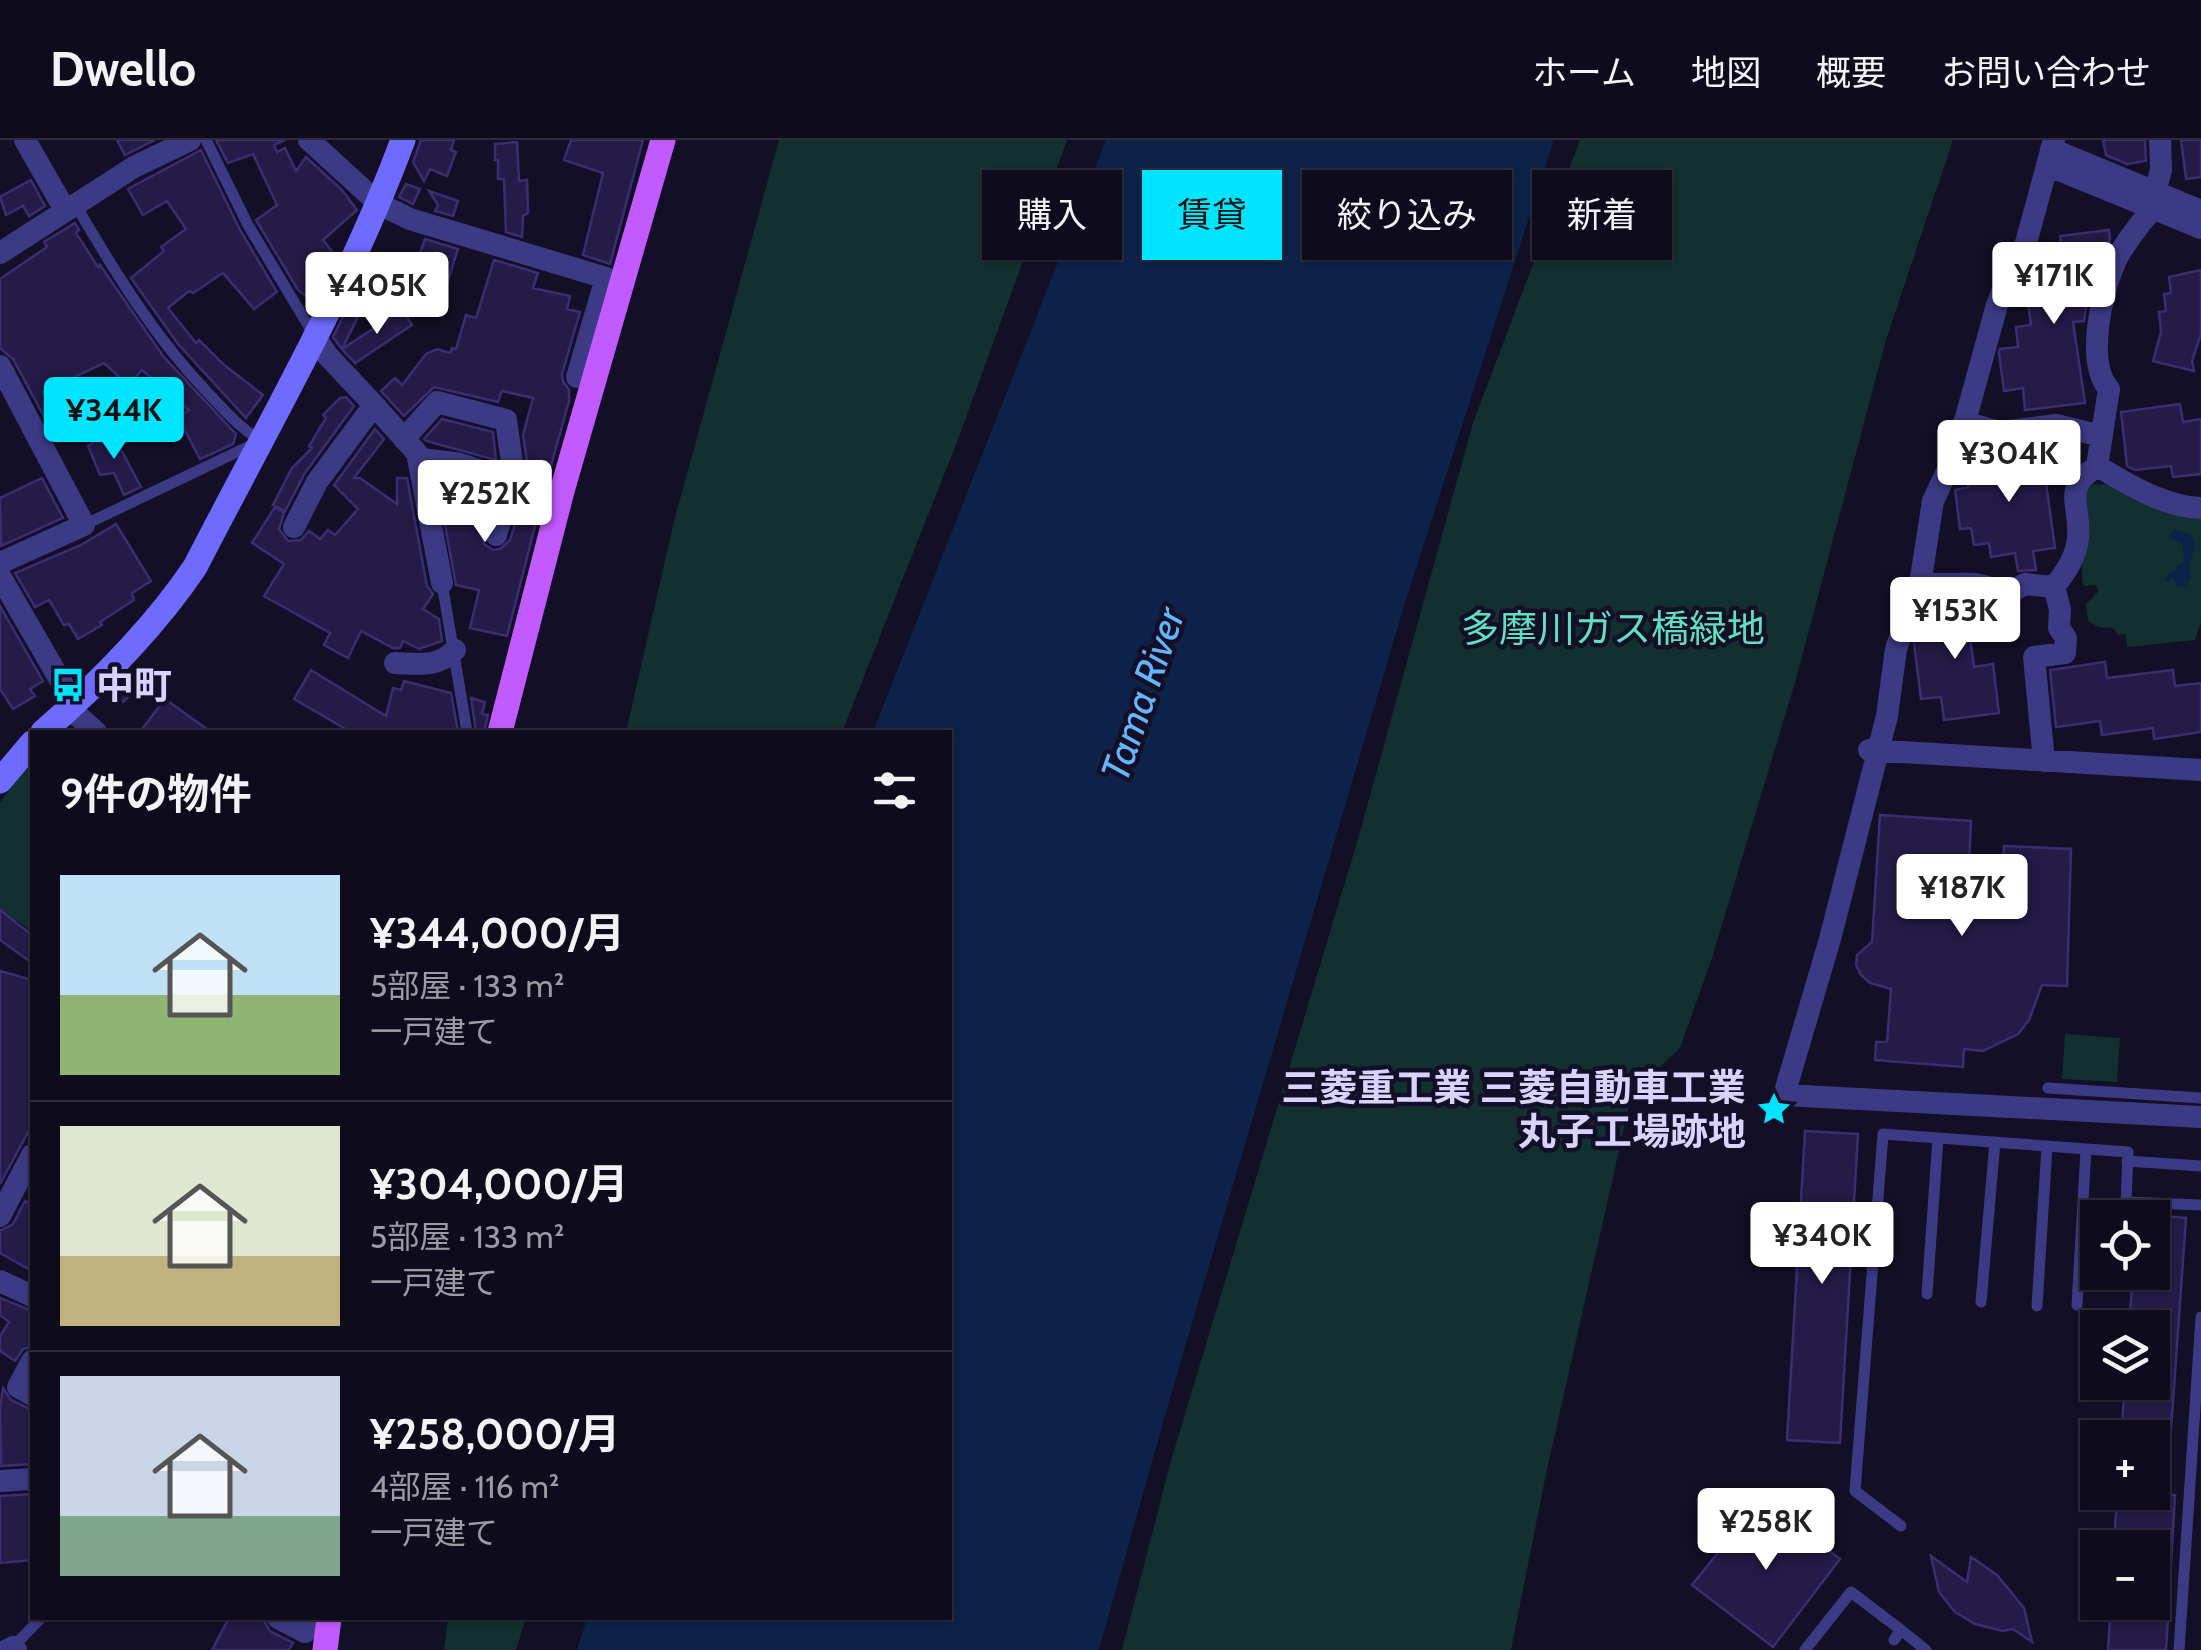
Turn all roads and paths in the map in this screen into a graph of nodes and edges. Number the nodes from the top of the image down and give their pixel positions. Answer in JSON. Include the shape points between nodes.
{"nodes":[{"id":1,"x":25,"y":140,"type":"edge"},
{"id":2,"x":190,"y":140,"type":"edge"},
{"id":3,"x":206,"y":140,"type":"edge"},
{"id":4,"x":309,"y":140,"type":"edge"},
{"id":5,"x":403,"y":140,"type":"edge"},
{"id":6,"x":663,"y":140,"type":"edge"},
{"id":7,"x":2160,"y":140,"type":"edge"},
{"id":8,"x":2051,"y":152,"type":"edge"},
{"id":9,"x":2154,"y":200,"type":"junction"},
{"id":10,"x":379,"y":204,"type":"junction"},
{"id":11,"x":70,"y":207,"type":"junction"},
{"id":12,"x":2201,"y":212,"type":"edge"},
{"id":13,"x":2201,"y":228,"type":"edge"},
{"id":14,"x":0,"y":253,"type":"edge"},
{"id":15,"x":314,"y":335,"type":"junction"},
{"id":16,"x":0,"y":366,"type":"edge"},
{"id":17,"x":577,"y":377,"type":"dead end"},
{"id":18,"x":374,"y":405,"type":"junction"},
{"id":19,"x":1964,"y":422,"type":"junction"},
{"id":20,"x":2102,"y":436,"type":"junction"},
{"id":21,"x":260,"y":440,"type":"junction"},
{"id":22,"x":411,"y":446,"type":"junction"},
{"id":23,"x":2097,"y":466,"type":"junction"},
{"id":24,"x":514,"y":477,"type":"junction"},
{"id":25,"x":562,"y":491,"type":"junction"},
{"id":26,"x":2201,"y":508,"type":"edge"},
{"id":27,"x":84,"y":526,"type":"junction"},
{"id":28,"x":294,"y":527,"type":"dead end"},
{"id":29,"x":496,"y":535,"type":"dead end"},
{"id":30,"x":0,"y":563,"type":"edge"},
{"id":31,"x":0,"y":576,"type":"edge"},
{"id":32,"x":1920,"y":582,"type":"junction"},
{"id":33,"x":442,"y":583,"type":"joint"},
{"id":34,"x":2054,"y":587,"type":"junction"},
{"id":35,"x":455,"y":650,"type":"junction"},
{"id":36,"x":395,"y":663,"type":"dead end"},
{"id":37,"x":72,"y":706,"type":"junction"},
{"id":38,"x":45,"y":730,"type":"edge"},
{"id":39,"x":94,"y":730,"type":"edge"},
{"id":40,"x":467,"y":730,"type":"edge"},
{"id":41,"x":501,"y":730,"type":"edge"},
{"id":42,"x":30,"y":745,"type":"edge"},
{"id":43,"x":1873,"y":750,"type":"junction"},
{"id":44,"x":2044,"y":760,"type":"junction"},
{"id":45,"x":2201,"y":770,"type":"edge"},
{"id":46,"x":0,"y":781,"type":"edge"},
{"id":47,"x":2048,"y":1088,"type":"dead end"},
{"id":48,"x":2201,"y":1098,"type":"edge"},
{"id":49,"x":2201,"y":1117,"type":"edge"},
{"id":50,"x":1938,"y":1138,"type":"junction"},
{"id":51,"x":1994,"y":1142,"type":"junction"},
{"id":52,"x":2047,"y":1146,"type":"junction"},
{"id":53,"x":2086,"y":1149,"type":"junction"},
{"id":54,"x":2127,"y":1161,"type":"junction"},
{"id":55,"x":30,"y":1165,"type":"edge"},
{"id":56,"x":2201,"y":1166,"type":"edge"},
{"id":57,"x":24,"y":1193,"type":"edge"},
{"id":58,"x":2201,"y":1205,"type":"edge"},
{"id":59,"x":0,"y":1216,"type":"edge"},
{"id":60,"x":0,"y":1281,"type":"edge"},
{"id":61,"x":1927,"y":1294,"type":"dead end"},
{"id":62,"x":30,"y":1295,"type":"edge"},
{"id":63,"x":1981,"y":1302,"type":"dead end"},
{"id":64,"x":2077,"y":1305,"type":"dead end"},
{"id":65,"x":2037,"y":1306,"type":"dead end"},
{"id":66,"x":2201,"y":1317,"type":"edge"},
{"id":67,"x":30,"y":1364,"type":"edge"},
{"id":68,"x":30,"y":1394,"type":"edge"},
{"id":69,"x":0,"y":1480,"type":"edge"},
{"id":70,"x":30,"y":1480,"type":"edge"},
{"id":71,"x":1901,"y":1526,"type":"dead end"},
{"id":72,"x":40,"y":1620,"type":"edge"},
{"id":73,"x":282,"y":1620,"type":"edge"},
{"id":74,"x":329,"y":1620,"type":"edge"},
{"id":75,"x":305,"y":1633,"type":"edge"},
{"id":76,"x":12,"y":1649,"type":"edge"},
{"id":77,"x":325,"y":1650,"type":"edge"},
{"id":78,"x":1805,"y":1650,"type":"edge"},
{"id":79,"x":1926,"y":1650,"type":"edge"},
{"id":80,"x":2180,"y":1650,"type":"edge"}],
"edges":[{"from":1,"to":11,"type":"street"},
{"from":2,"to":11,"type":"street"},
{"from":3,"to":15,"type":"lane"},
{"from":4,"to":10,"type":"street"},
{"from":5,"to":10,"type":"street"},
{"from":6,"to":25,"type":"main road"},
{"from":7,"to":9,"type":"street"},
{"from":8,"to":9,"type":"street"},
{"from":8,"to":19,"type":"street"},
{"from":9,"to":12,"type":"street"},
{"from":9,"to":13,"type":"street"},
{"from":9,"to":20,"type":"street","via":[[2117,259],[2097,330],[2102,381],[2110,388]]},
{"from":10,"to":15,"type":"street"},
{"from":10,"to":17,"type":"street","via":[[410,220],[606,278]]},
{"from":11,"to":14,"type":"street"},
{"from":11,"to":21,"type":"lane","via":[[184,368]]},
{"from":15,"to":18,"type":"street"},
{"from":15,"to":21,"type":"street"},
{"from":16,"to":27,"type":"street"},
{"from":18,"to":22,"type":"street"},
{"from":18,"to":28,"type":"street","via":[[317,482]]},
{"from":19,"to":20,"type":"street","via":[[2000,432],[2056,425]]},
{"from":19,"to":32,"type":"street","via":[[1934,501]]},
{"from":20,"to":23,"type":"street"},
{"from":21,"to":27,"type":"lane"},
{"from":21,"to":37,"type":"street","via":[[181,588]]},
{"from":22,"to":24,"type":"lane"},
{"from":22,"to":24,"type":"street","via":[[437,402],[506,420]]},
{"from":22,"to":33,"type":"street"},
{"from":23,"to":26,"type":"street","via":[[2164,500]]},
{"from":23,"to":34,"type":"street","via":[[2076,484],[2078,539]]},
{"from":24,"to":25,"type":"lane"},
{"from":24,"to":29,"type":"street"},
{"from":25,"to":41,"type":"main road"},
{"from":27,"to":30,"type":"street"},
{"from":31,"to":37,"type":"street"},
{"from":32,"to":34,"type":"street","via":[[1977,582],[2005,595],[2025,584]]},
{"from":32,"to":43,"type":"street","via":[[1896,649],[1892,694]]},
{"from":33,"to":35,"type":"lane"},
{"from":34,"to":44,"type":"street","via":[[2066,653],[2034,657]]},
{"from":35,"to":36,"type":"street","via":[[434,664]]},
{"from":35,"to":40,"type":"lane"},
{"from":37,"to":38,"type":"street"},
{"from":37,"to":39,"type":"street"},
{"from":42,"to":46,"type":"street"},
{"from":43,"to":44,"type":"street"},
{"from":43,"to":49,"type":"street","via":[[1830,940],[1784,1095]]},
{"from":44,"to":45,"type":"street"},
{"from":47,"to":48,"type":"lane"},
{"from":50,"to":51,"type":"lane"},
{"from":50,"to":61,"type":"lane"},
{"from":50,"to":71,"type":"lane","via":[[1883,1134],[1855,1490]]},
{"from":51,"to":52,"type":"lane"},
{"from":51,"to":63,"type":"lane"},
{"from":52,"to":53,"type":"lane"},
{"from":52,"to":65,"type":"lane"},
{"from":53,"to":54,"type":"lane","via":[[2128,1152]]},
{"from":53,"to":64,"type":"lane"},
{"from":54,"to":56,"type":"lane"},
{"from":54,"to":58,"type":"lane","via":[[2126,1202]]},
{"from":55,"to":57,"type":"street"},
{"from":57,"to":59,"type":"street"},
{"from":60,"to":62,"type":"street"},
{"from":66,"to":80,"type":"lane"},
{"from":67,"to":68,"type":"street","via":[[18,1387]]},
{"from":69,"to":70,"type":"street"},
{"from":72,"to":76,"type":"lane"},
{"from":73,"to":75,"type":"street"},
{"from":74,"to":77,"type":"main road"},
{"from":78,"to":79,"type":"lane","via":[[1851,1592],[1897,1635]]}]}
